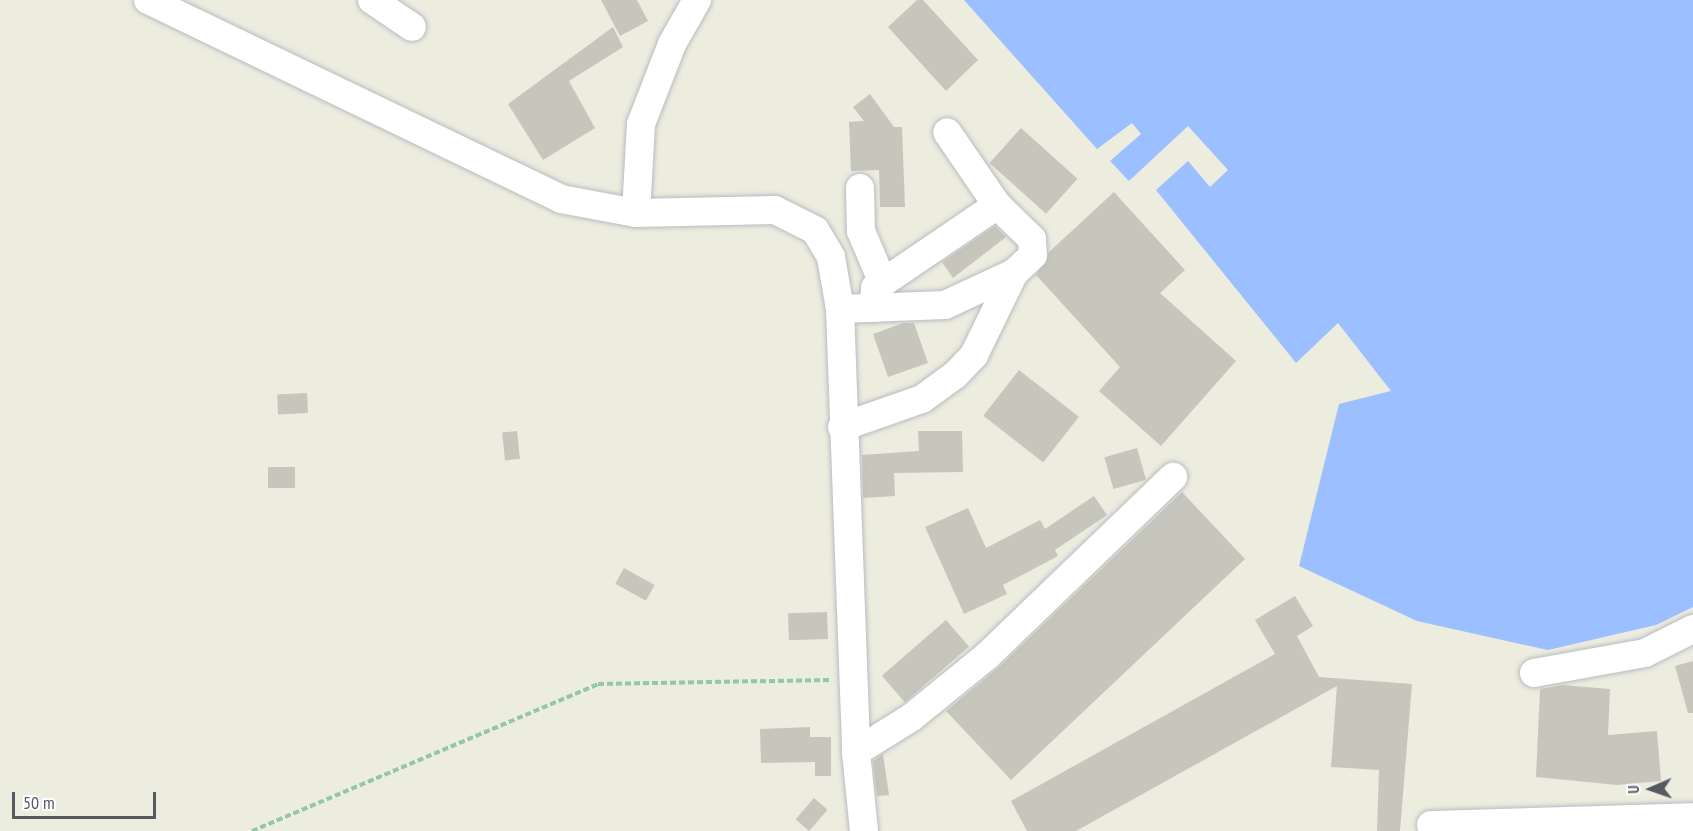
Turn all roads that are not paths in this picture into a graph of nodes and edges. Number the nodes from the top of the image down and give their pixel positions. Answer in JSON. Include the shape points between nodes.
{"nodes":[{"id":1,"x":148,"y":0,"type":"edge"},
{"id":2,"x":372,"y":0,"type":"edge"},
{"id":3,"x":697,"y":0,"type":"edge"},
{"id":4,"x":412,"y":27,"type":"dead end"},
{"id":5,"x":947,"y":132,"type":"dead end"},
{"id":6,"x":860,"y":189,"type":"dead end"},
{"id":7,"x":997,"y":205,"type":"junction"},
{"id":8,"x":636,"y":213,"type":"junction"},
{"id":9,"x":1014,"y":273,"type":"junction"},
{"id":10,"x":878,"y":296,"type":"junction"},
{"id":11,"x":840,"y":309,"type":"junction"},
{"id":12,"x":842,"y":427,"type":"junction"},
{"id":13,"x":1173,"y":477,"type":"dead end"},
{"id":14,"x":1693,"y":629,"type":"edge"},
{"id":15,"x":1534,"y":673,"type":"dead end"},
{"id":16,"x":856,"y":752,"type":"junction"},
{"id":17,"x":1693,"y":817,"type":"edge"},
{"id":18,"x":1431,"y":825,"type":"dead end"},
{"id":19,"x":864,"y":831,"type":"edge"}],
"edges":[{"from":1,"to":8,"type":"street","via":[[561,199]]},
{"from":2,"to":4,"type":"street"},
{"from":3,"to":8,"type":"street","via":[[672,44],[641,124]]},
{"from":5,"to":7,"type":"street"},
{"from":6,"to":10,"type":"street","via":[[861,231]]},
{"from":7,"to":9,"type":"street","via":[[1032,239],[1033,255]]},
{"from":7,"to":10,"type":"street"},
{"from":8,"to":11,"type":"street","via":[[775,210],[795,216],[814,230],[831,257]]},
{"from":9,"to":10,"type":"street","via":[[945,305]]},
{"from":9,"to":12,"type":"street","via":[[974,355],[955,375],[922,399]]},
{"from":10,"to":11,"type":"street"},
{"from":11,"to":12,"type":"street"},
{"from":12,"to":16,"type":"street"},
{"from":13,"to":16,"type":"street","via":[[988,655],[912,717]]},
{"from":14,"to":15,"type":"street","via":[[1645,653]]},
{"from":16,"to":19,"type":"street"},
{"from":17,"to":18,"type":"street"}]}
